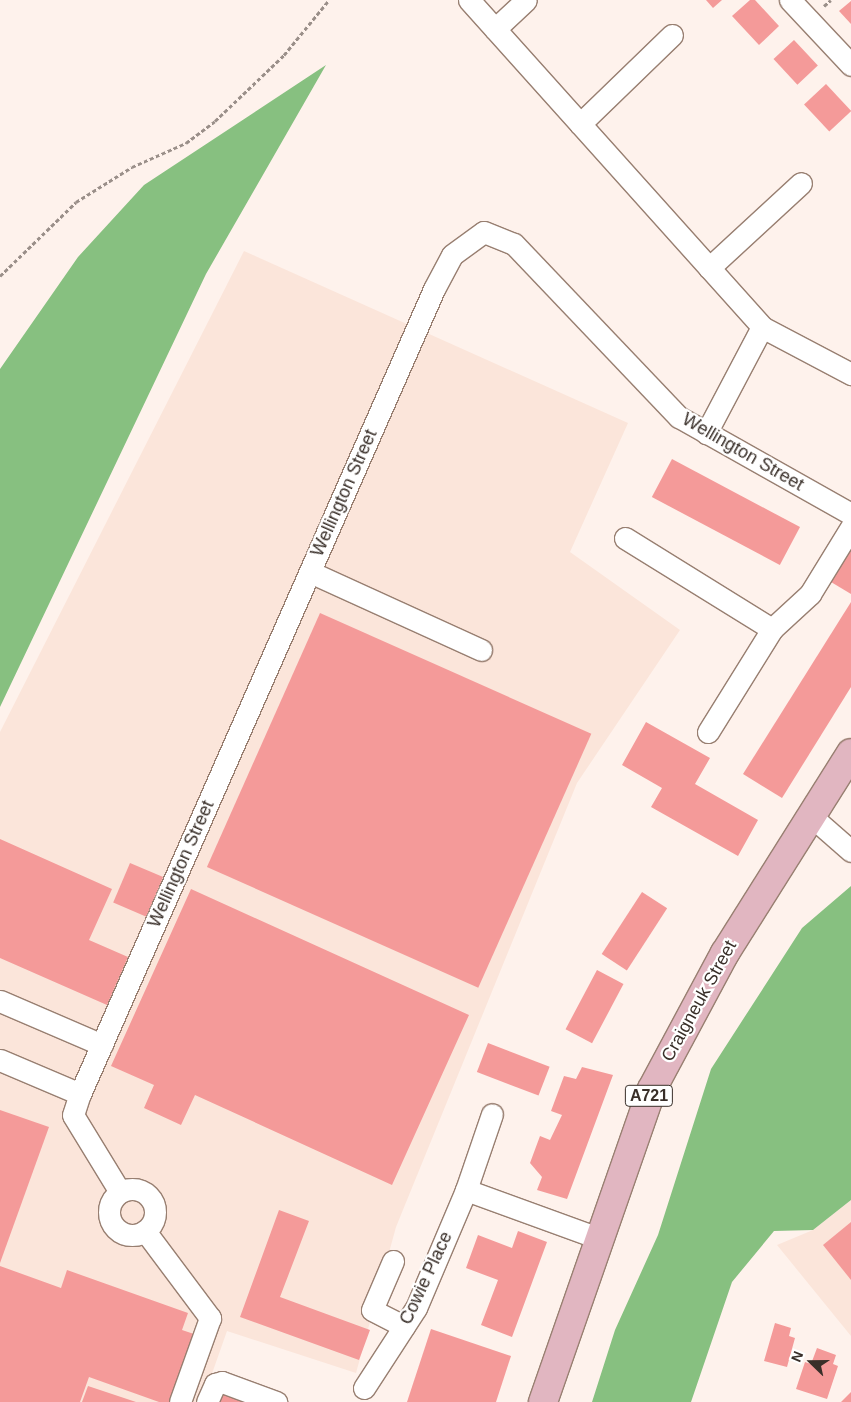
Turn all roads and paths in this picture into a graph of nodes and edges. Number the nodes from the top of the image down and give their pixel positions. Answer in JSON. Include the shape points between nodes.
{"nodes":[{"id":1,"x":329,"y":0,"type":"edge"},
{"id":2,"x":469,"y":0,"type":"edge"},
{"id":3,"x":526,"y":0,"type":"edge"},
{"id":4,"x":790,"y":0,"type":"edge"},
{"id":5,"x":495,"y":29,"type":"junction"},
{"id":6,"x":672,"y":35,"type":"dead end"},
{"id":7,"x":851,"y":66,"type":"edge"},
{"id":8,"x":580,"y":124,"type":"junction"},
{"id":9,"x":801,"y":183,"type":"dead end"},
{"id":10,"x":709,"y":268,"type":"junction"},
{"id":11,"x":0,"y":276,"type":"edge"},
{"id":12,"x":762,"y":327,"type":"junction"},
{"id":13,"x":851,"y":374,"type":"edge"},
{"id":14,"x":706,"y":432,"type":"junction"},
{"id":15,"x":851,"y":514,"type":"edge"},
{"id":16,"x":851,"y":527,"type":"edge"},
{"id":17,"x":625,"y":538,"type":"dead end"},
{"id":18,"x":310,"y":572,"type":"junction"},
{"id":19,"x":772,"y":628,"type":"junction"},
{"id":20,"x":481,"y":650,"type":"dead end"},
{"id":21,"x":708,"y":732,"type":"dead end"},
{"id":22,"x":851,"y":753,"type":"edge"},
{"id":23,"x":841,"y":779,"type":"edge"},
{"id":24,"x":811,"y":816,"type":"junction"},
{"id":25,"x":851,"y":851,"type":"edge"},
{"id":26,"x":0,"y":1001,"type":"edge"},
{"id":27,"x":102,"y":1045,"type":"junction"},
{"id":28,"x":0,"y":1060,"type":"edge"},
{"id":29,"x":80,"y":1094,"type":"junction"},
{"id":30,"x":492,"y":1114,"type":"dead end"},
{"id":31,"x":466,"y":1190,"type":"junction"},
{"id":32,"x":120,"y":1192,"type":"junction"},
{"id":33,"x":146,"y":1231,"type":"junction"},
{"id":34,"x":598,"y":1238,"type":"junction"},
{"id":35,"x":393,"y":1261,"type":"dead end"},
{"id":36,"x":404,"y":1326,"type":"junction"},
{"id":37,"x":364,"y":1388,"type":"dead end"},
{"id":38,"x":180,"y":1402,"type":"edge"},
{"id":39,"x":207,"y":1402,"type":"edge"},
{"id":40,"x":276,"y":1402,"type":"edge"},
{"id":41,"x":543,"y":1402,"type":"edge"}],
"edges":[{"from":1,"to":11,"type":"path","via":[[284,54],[215,121],[186,143],[132,167],[76,202]]},
{"from":2,"to":5,"type":"street"},
{"from":3,"to":5,"type":"street"},
{"from":4,"to":7,"type":"street"},
{"from":5,"to":8,"type":"street"},
{"from":6,"to":8,"type":"street"},
{"from":8,"to":10,"type":"street"},
{"from":9,"to":10,"type":"street"},
{"from":10,"to":12,"type":"street"},
{"from":12,"to":13,"type":"street"},
{"from":12,"to":14,"type":"street"},
{"from":14,"to":15,"type":"street","name":"Wellington Street"},
{"from":14,"to":18,"type":"street","name":"Wellington Street","via":[[679,417],[514,244],[484,232],[452,255],[434,289]]},
{"from":16,"to":19,"type":"street","via":[[810,594]]},
{"from":17,"to":19,"type":"street"},
{"from":18,"to":20,"type":"street"},
{"from":18,"to":27,"type":"street","name":"Wellington Street"},
{"from":19,"to":21,"type":"street"},
{"from":22,"to":23,"type":"main road","name":"Craigneuk Street","number":"A721"},
{"from":23,"to":24,"type":"main road","name":"Craigneuk Street","number":"A721"},
{"from":24,"to":25,"type":"street"},
{"from":24,"to":34,"type":"main road","name":"Craigneuk Street","number":"A721","via":[[724,953],[652,1089]]},
{"from":26,"to":27,"type":"street"},
{"from":27,"to":29,"type":"street","name":"Wellington Street"},
{"from":28,"to":29,"type":"street"},
{"from":29,"to":32,"type":"street","name":"Wellington Street","via":[[73,1115]]},
{"from":30,"to":31,"type":"street","name":"Cowie Place"},
{"from":31,"to":34,"type":"street"},
{"from":31,"to":36,"type":"street","name":"Cowie Place","via":[[416,1308]]},
{"from":32,"to":33,"type":"street","via":[[136,1189],[154,1203],[154,1219]]},
{"from":32,"to":33,"type":"street","via":[[110,1203],[112,1225],[124,1234]]},
{"from":33,"to":38,"type":"street","via":[[210,1318]]},
{"from":34,"to":41,"type":"main road","name":"Craigneuk Street","number":"A721"},
{"from":35,"to":36,"type":"street","via":[[372,1310]]},
{"from":36,"to":37,"type":"street","name":"Cowie Place"},
{"from":39,"to":40,"type":"street","via":[[215,1384],[222,1382]]}]}
